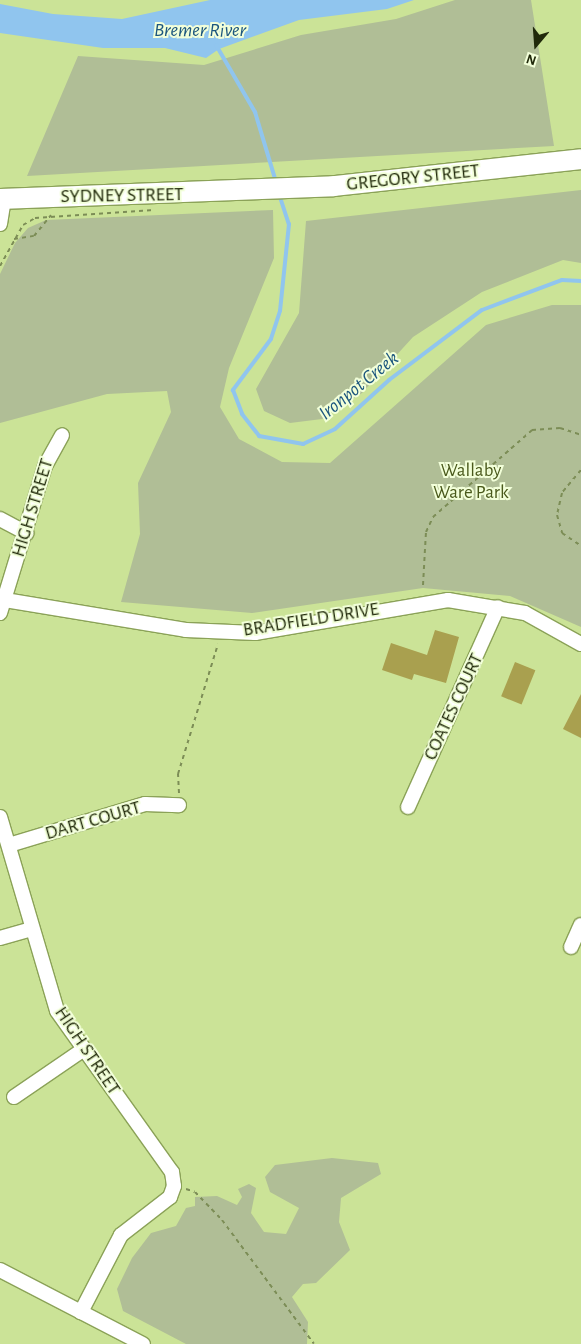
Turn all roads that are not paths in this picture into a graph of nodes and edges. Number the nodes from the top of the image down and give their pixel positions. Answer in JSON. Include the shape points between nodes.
{"nodes":[{"id":1,"x":581,"y":159,"type":"edge"},
{"id":2,"x":244,"y":192,"type":"joint"},
{"id":3,"x":2,"y":199,"type":"edge"},
{"id":4,"x":0,"y":224,"type":"edge"},
{"id":5,"x":62,"y":435,"type":"dead end"},
{"id":6,"x":0,"y":519,"type":"edge"},
{"id":7,"x":26,"y":533,"type":"junction"},
{"id":8,"x":5,"y":600,"type":"junction"},
{"id":9,"x":498,"y":607,"type":"junction"},
{"id":10,"x":0,"y":613,"type":"edge"},
{"id":11,"x":581,"y":644,"type":"edge"},
{"id":12,"x":179,"y":805,"type":"road end"},
{"id":13,"x":408,"y":807,"type":"dead end"},
{"id":14,"x":0,"y":816,"type":"edge"},
{"id":15,"x":9,"y":845,"type":"junction"},
{"id":16,"x":581,"y":925,"type":"edge"},
{"id":17,"x":32,"y":928,"type":"junction"},
{"id":18,"x":0,"y":938,"type":"edge"},
{"id":19,"x":571,"y":947,"type":"dead end"},
{"id":20,"x":84,"y":1050,"type":"junction"},
{"id":21,"x":14,"y":1096,"type":"dead end"},
{"id":22,"x":0,"y":1270,"type":"edge"},
{"id":23,"x":81,"y":1312,"type":"junction"},
{"id":24,"x":143,"y":1344,"type":"edge"}],
"edges":[{"from":1,"to":2,"type":"main road","name":"GREGORY STREET","via":[[334,186]]},
{"from":2,"to":3,"type":"main road","name":"SYDNEY STREET"},
{"from":3,"to":4,"type":"street"},
{"from":5,"to":7,"type":"street","name":"HIGH STREET","via":[[45,466]]},
{"from":6,"to":7,"type":"street"},
{"from":7,"to":8,"type":"street","name":"HIGH STREET"},
{"from":8,"to":9,"type":"street","name":"BRADFIELD DRIVE","via":[[36,608],[220,632],[254,633],[448,600]]},
{"from":8,"to":10,"type":"street","name":"HIGH STREET"},
{"from":9,"to":11,"type":"street","name":"BRADFIELD DRIVE","via":[[525,614]]},
{"from":9,"to":13,"type":"street","name":"COATES COURT"},
{"from":12,"to":15,"type":"street","name":"DART COURT","via":[[145,804]]},
{"from":14,"to":15,"type":"street","name":"HIGH STREET"},
{"from":15,"to":17,"type":"street","name":"HIGH STREET"},
{"from":16,"to":19,"type":"street"},
{"from":17,"to":18,"type":"street"},
{"from":17,"to":20,"type":"street","name":"HIGH STREET","via":[[57,1011]]},
{"from":20,"to":21,"type":"street"},
{"from":20,"to":23,"type":"street","name":"HIGH STREET","via":[[172,1172],[174,1186],[170,1197],[121,1235]]},
{"from":22,"to":23,"type":"street"},
{"from":23,"to":24,"type":"street"}]}
